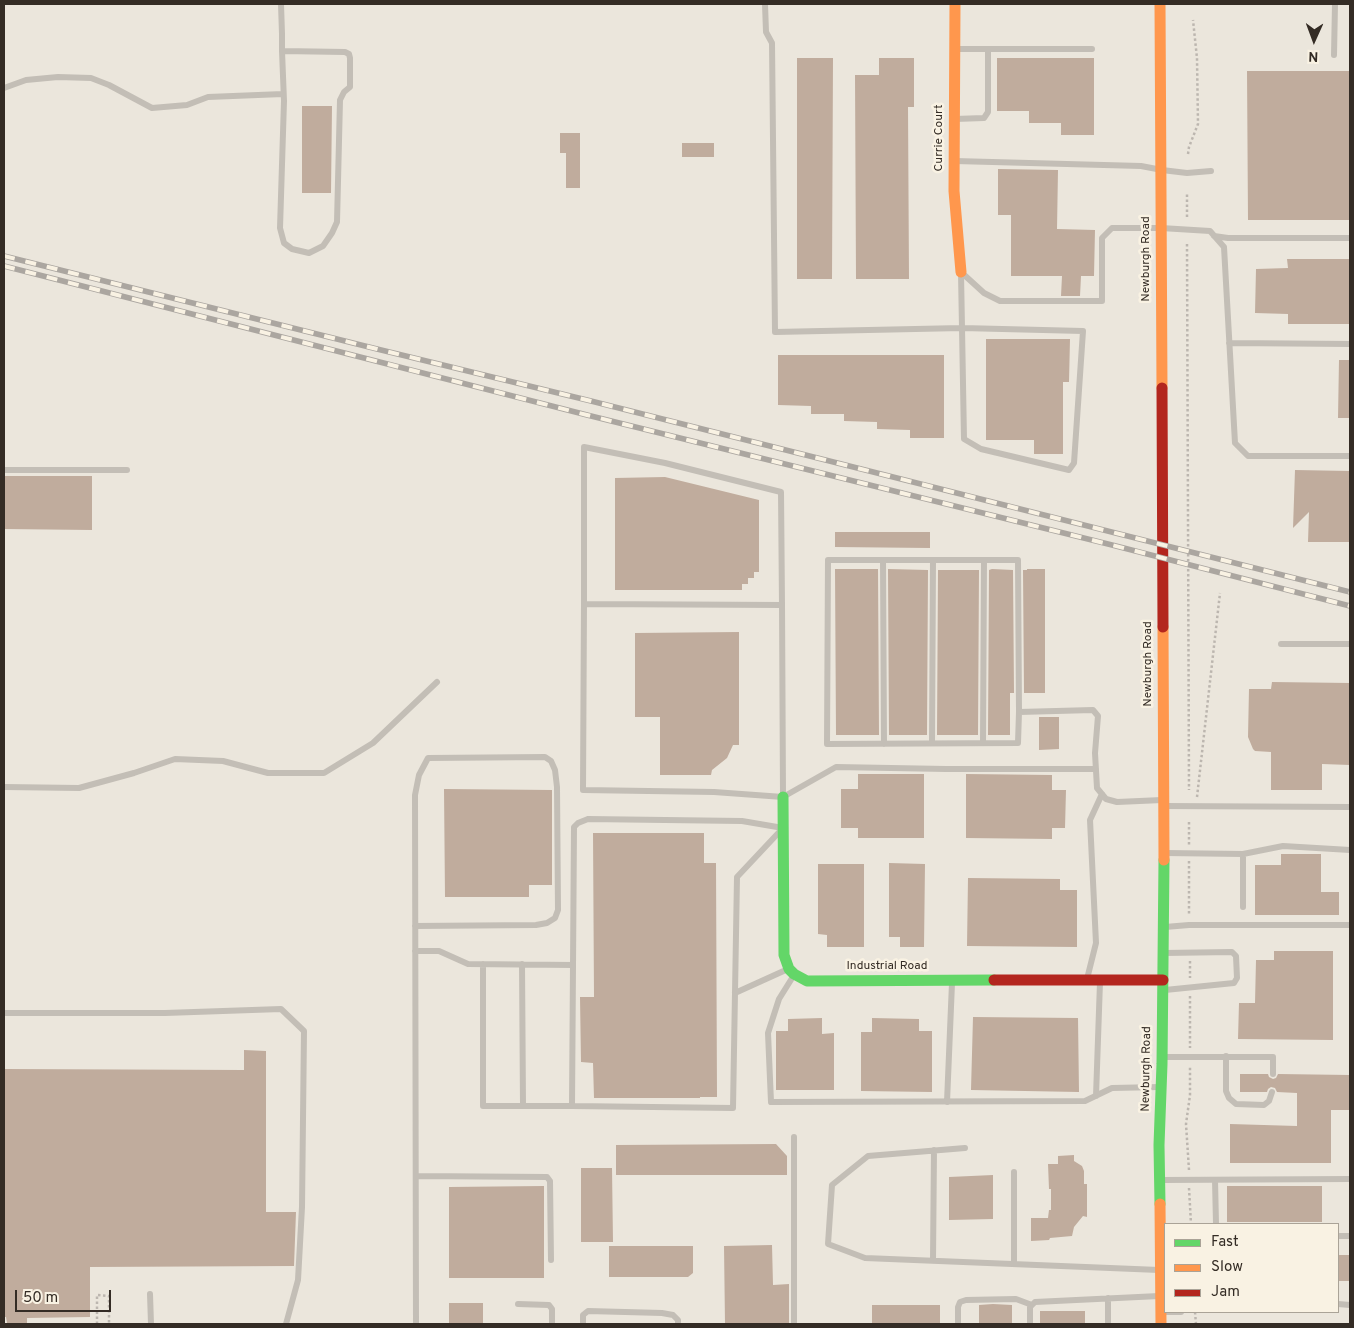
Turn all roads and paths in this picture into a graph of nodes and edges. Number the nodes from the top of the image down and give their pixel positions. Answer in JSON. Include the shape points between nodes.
{"nodes":[{"id":1,"x":280,"y":4,"type":"edge"},
{"id":2,"x":766,"y":4,"type":"edge"},
{"id":3,"x":955,"y":4,"type":"edge"},
{"id":4,"x":1160,"y":4,"type":"edge"},
{"id":5,"x":1335,"y":4,"type":"edge"},
{"id":6,"x":1193,"y":20,"type":"dead end"},
{"id":7,"x":954,"y":49,"type":"junction"},
{"id":8,"x":988,"y":49,"type":"junction"},
{"id":9,"x":1092,"y":49,"type":"dead end"},
{"id":10,"x":282,"y":52,"type":"junction"},
{"id":11,"x":1334,"y":55,"type":"dead end"},
{"id":12,"x":4,"y":88,"type":"edge"},
{"id":13,"x":284,"y":94,"type":"junction"},
{"id":14,"x":954,"y":119,"type":"junction"},
{"id":15,"x":1188,"y":154,"type":"dead end"},
{"id":16,"x":954,"y":161,"type":"junction"},
{"id":17,"x":1162,"y":170,"type":"junction"},
{"id":18,"x":1210,"y":171,"type":"dead end"},
{"id":19,"x":1187,"y":194,"type":"dead end"},
{"id":20,"x":1187,"y":217,"type":"dead end"},
{"id":21,"x":1161,"y":228,"type":"junction"},
{"id":22,"x":1214,"y":236,"type":"junction"},
{"id":23,"x":1350,"y":238,"type":"edge"},
{"id":24,"x":1187,"y":244,"type":"dead end"},
{"id":25,"x":961,"y":272,"type":"junction"},
{"id":26,"x":962,"y":328,"type":"junction"},
{"id":27,"x":1229,"y":343,"type":"junction"},
{"id":28,"x":1350,"y":344,"type":"edge"},
{"id":29,"x":1350,"y":456,"type":"edge"},
{"id":30,"x":4,"y":470,"type":"edge"},
{"id":31,"x":127,"y":470,"type":"dead end"},
{"id":32,"x":883,"y":560,"type":"junction"},
{"id":33,"x":933,"y":560,"type":"junction"},
{"id":34,"x":984,"y":560,"type":"junction"},
{"id":35,"x":1220,"y":593,"type":"dead end"},
{"id":36,"x":584,"y":604,"type":"junction"},
{"id":37,"x":782,"y":605,"type":"junction"},
{"id":38,"x":1281,"y":644,"type":"dead end"},
{"id":39,"x":1350,"y":644,"type":"edge"},
{"id":40,"x":437,"y":682,"type":"dead end"},
{"id":41,"x":1019,"y":712,"type":"junction"},
{"id":42,"x":932,"y":743,"type":"junction"},
{"id":43,"x":983,"y":743,"type":"junction"},
{"id":44,"x":884,"y":744,"type":"junction"},
{"id":45,"x":1096,"y":769,"type":"junction"},
{"id":46,"x":4,"y":787,"type":"edge"},
{"id":47,"x":1189,"y":790,"type":"dead end"},
{"id":48,"x":1102,"y":794,"type":"junction"},
{"id":49,"x":783,"y":797,"type":"junction"},
{"id":50,"x":1163,"y":803,"type":"junction"},
{"id":51,"x":1195,"y":806,"type":"junction"},
{"id":52,"x":1350,"y":807,"type":"edge"},
{"id":53,"x":1189,"y":822,"type":"dead end"},
{"id":54,"x":784,"y":828,"type":"junction"},
{"id":55,"x":1350,"y":850,"type":"edge"},
{"id":56,"x":1163,"y":853,"type":"junction"},
{"id":57,"x":1189,"y":853,"type":"junction"},
{"id":58,"x":1243,"y":854,"type":"junction"},
{"id":59,"x":1243,"y":907,"type":"dead end"},
{"id":60,"x":1350,"y":925,"type":"edge"},
{"id":61,"x":415,"y":926,"type":"junction"},
{"id":62,"x":1190,"y":926,"type":"junction"},
{"id":63,"x":1163,"y":927,"type":"junction"},
{"id":64,"x":415,"y":951,"type":"junction"},
{"id":65,"x":1163,"y":953,"type":"junction"},
{"id":66,"x":1190,"y":953,"type":"junction"},
{"id":67,"x":483,"y":964,"type":"junction"},
{"id":68,"x":522,"y":964,"type":"junction"},
{"id":69,"x":573,"y":965,"type":"junction"},
{"id":70,"x":792,"y":972,"type":"junction"},
{"id":71,"x":1100,"y":980,"type":"junction"},
{"id":72,"x":952,"y":981,"type":"junction"},
{"id":73,"x":1086,"y":981,"type":"junction"},
{"id":74,"x":1163,"y":985,"type":"junction"},
{"id":75,"x":1190,"y":987,"type":"junction"},
{"id":76,"x":735,"y":993,"type":"junction"},
{"id":77,"x":4,"y":1013,"type":"edge"},
{"id":78,"x":1190,"y":1056,"type":"junction"},
{"id":79,"x":1226,"y":1056,"type":"junction"},
{"id":80,"x":1162,"y":1057,"type":"junction"},
{"id":81,"x":1273,"y":1074,"type":"dead end"},
{"id":82,"x":1161,"y":1087,"type":"junction"},
{"id":83,"x":1272,"y":1092,"type":"dead end"},
{"id":84,"x":1096,"y":1096,"type":"junction"},
{"id":85,"x":947,"y":1102,"type":"junction"},
{"id":86,"x":523,"y":1106,"type":"junction"},
{"id":87,"x":572,"y":1106,"type":"junction"},
{"id":88,"x":794,"y":1137,"type":"dead end"},
{"id":89,"x":965,"y":1148,"type":"dead end"},
{"id":90,"x":934,"y":1150,"type":"junction"},
{"id":91,"x":1014,"y":1172,"type":"dead end"},
{"id":92,"x":416,"y":1176,"type":"junction"},
{"id":93,"x":1350,"y":1179,"type":"edge"},
{"id":94,"x":1160,"y":1180,"type":"junction"},
{"id":95,"x":1189,"y":1180,"type":"junction"},
{"id":96,"x":1215,"y":1180,"type":"junction"},
{"id":97,"x":1191,"y":1223,"type":"edge"},
{"id":98,"x":1216,"y":1223,"type":"edge"},
{"id":99,"x":1163,"y":1239,"type":"edge"},
{"id":100,"x":551,"y":1260,"type":"dead end"},
{"id":101,"x":933,"y":1260,"type":"junction"},
{"id":102,"x":1014,"y":1264,"type":"junction"},
{"id":103,"x":1160,"y":1270,"type":"junction"},
{"id":104,"x":150,"y":1294,"type":"dead end"},
{"id":105,"x":1161,"y":1296,"type":"junction"},
{"id":106,"x":1108,"y":1298,"type":"junction"},
{"id":107,"x":518,"y":1304,"type":"dead end"},
{"id":108,"x":1032,"y":1305,"type":"junction"},
{"id":109,"x":1161,"y":1312,"type":"joint"},
{"id":110,"x":97,"y":1324,"type":"edge"},
{"id":111,"x":109,"y":1324,"type":"edge"},
{"id":112,"x":151,"y":1324,"type":"edge"},
{"id":113,"x":286,"y":1324,"type":"edge"},
{"id":114,"x":416,"y":1324,"type":"edge"},
{"id":115,"x":552,"y":1324,"type":"edge"},
{"id":116,"x":583,"y":1324,"type":"edge"},
{"id":117,"x":678,"y":1324,"type":"edge"},
{"id":118,"x":794,"y":1324,"type":"edge"},
{"id":119,"x":958,"y":1324,"type":"edge"},
{"id":120,"x":1030,"y":1324,"type":"edge"},
{"id":121,"x":1108,"y":1324,"type":"edge"},
{"id":122,"x":1161,"y":1324,"type":"edge"}],
"edges":[{"from":1,"to":10,"type":"lane"},
{"from":2,"to":26,"type":"lane","via":[[766,32],[772,43],[775,332]]},
{"from":3,"to":7,"type":"main road","name":"Currie Court"},
{"from":4,"to":17,"type":"main road","name":"Newburgh Road"},
{"from":5,"to":11,"type":"lane"},
{"from":6,"to":15,"type":"path","via":[[1198,124]]},
{"from":7,"to":8,"type":"lane"},
{"from":7,"to":14,"type":"main road","name":"Currie Court"},
{"from":8,"to":9,"type":"lane"},
{"from":8,"to":14,"type":"lane","via":[[988,112],[984,118]]},
{"from":10,"to":13,"type":"lane"},
{"from":10,"to":13,"type":"lane","via":[[345,52],[350,58],[350,87],[340,100],[336,222],[323,246],[309,253],[292,250],[284,243],[280,228]]},
{"from":12,"to":13,"type":"lane","via":[[26,80],[91,78],[152,108],[187,105],[208,97]]},
{"from":14,"to":16,"type":"main road","name":"Currie Court"},
{"from":16,"to":17,"type":"lane","via":[[1141,166]]},
{"from":16,"to":25,"type":"main road","name":"Currie Court"},
{"from":17,"to":18,"type":"lane"},
{"from":17,"to":21,"type":"main road","name":"Newburgh Road"},
{"from":19,"to":20,"type":"path"},
{"from":21,"to":22,"type":"lane","via":[[1210,230]]},
{"from":21,"to":25,"type":"lane","via":[[1112,228],[1102,238],[1102,301],[1000,301],[984,293]]},
{"from":21,"to":50,"type":"main road","name":"Newburgh Road"},
{"from":22,"to":23,"type":"lane"},
{"from":22,"to":27,"type":"lane","via":[[1224,247]]},
{"from":24,"to":47,"type":"path"},
{"from":25,"to":26,"type":"lane"},
{"from":26,"to":26,"type":"lane","via":[[964,439],[981,449],[1069,470],[1074,463],[1083,332]]},
{"from":27,"to":28,"type":"lane"},
{"from":27,"to":29,"type":"lane","via":[[1235,443],[1248,456]]},
{"from":30,"to":31,"type":"lane"},
{"from":32,"to":33,"type":"lane"},
{"from":32,"to":44,"type":"lane"},
{"from":32,"to":44,"type":"lane","via":[[828,560],[827,744]]},
{"from":33,"to":34,"type":"lane"},
{"from":33,"to":42,"type":"lane"},
{"from":34,"to":41,"type":"lane","via":[[1018,560]]},
{"from":34,"to":43,"type":"lane"},
{"from":35,"to":51,"type":"path"},
{"from":36,"to":37,"type":"lane"},
{"from":36,"to":37,"type":"lane","via":[[584,447],[665,462],[781,492]]},
{"from":36,"to":49,"type":"lane","via":[[583,790],[714,792]]},
{"from":37,"to":49,"type":"lane"},
{"from":38,"to":39,"type":"lane"},
{"from":40,"to":46,"type":"lane","via":[[373,742],[324,773],[268,773],[222,761],[174,759],[79,788]]},
{"from":41,"to":43,"type":"lane","via":[[1018,743]]},
{"from":41,"to":45,"type":"lane","via":[[1093,710],[1098,716]]},
{"from":42,"to":43,"type":"lane"},
{"from":42,"to":44,"type":"lane"},
{"from":45,"to":48,"type":"lane","via":[[1097,788]]},
{"from":45,"to":49,"type":"lane","via":[[836,768]]},
{"from":48,"to":50,"type":"lane","via":[[1106,799],[1117,802]]},
{"from":48,"to":73,"type":"lane","via":[[1090,820],[1096,944]]},
{"from":49,"to":54,"type":"main road"},
{"from":50,"to":51,"type":"lane"},
{"from":50,"to":56,"type":"main road","name":"Newburgh Road"},
{"from":51,"to":52,"type":"lane"},
{"from":53,"to":57,"type":"path"},
{"from":54,"to":69,"type":"lane","via":[[742,821],[588,819],[578,823],[574,827]]},
{"from":54,"to":70,"type":"main road","via":[[784,955]]},
{"from":54,"to":76,"type":"lane","via":[[737,877]]},
{"from":55,"to":58,"type":"lane","via":[[1283,846]]},
{"from":56,"to":57,"type":"lane"},
{"from":56,"to":63,"type":"main road","name":"Newburgh Road"},
{"from":57,"to":58,"type":"lane"},
{"from":57,"to":62,"type":"path"},
{"from":58,"to":59,"type":"lane"},
{"from":60,"to":62,"type":"lane"},
{"from":61,"to":61,"type":"lane","via":[[415,795],[419,775],[428,758],[545,757],[551,761],[557,787],[558,910],[555,918],[536,925]]},
{"from":61,"to":64,"type":"lane"},
{"from":62,"to":63,"type":"lane"},
{"from":63,"to":65,"type":"main road","name":"Newburgh Road"},
{"from":64,"to":67,"type":"lane","via":[[439,951],[468,964]]},
{"from":64,"to":92,"type":"lane"},
{"from":65,"to":66,"type":"lane"},
{"from":65,"to":74,"type":"main road","name":"Newburgh Road"},
{"from":66,"to":75,"type":"path"},
{"from":66,"to":75,"type":"lane","via":[[1232,952],[1236,956],[1237,978],[1234,983]]},
{"from":67,"to":68,"type":"lane"},
{"from":67,"to":86,"type":"lane","via":[[482,1106]]},
{"from":68,"to":69,"type":"lane"},
{"from":68,"to":86,"type":"lane"},
{"from":69,"to":87,"type":"lane"},
{"from":70,"to":72,"type":"main road","name":"Industrial Road","via":[[808,981]]},
{"from":70,"to":76,"type":"lane"},
{"from":70,"to":85,"type":"lane","via":[[768,1033],[771,1102]]},
{"from":71,"to":73,"type":"main road","name":"Industrial Road"},
{"from":71,"to":74,"type":"main road","name":"Industrial Road"},
{"from":71,"to":84,"type":"lane"},
{"from":72,"to":73,"type":"main road","name":"Industrial Road"},
{"from":72,"to":85,"type":"lane"},
{"from":74,"to":75,"type":"lane"},
{"from":74,"to":80,"type":"main road","name":"Newburgh Road"},
{"from":75,"to":78,"type":"path"},
{"from":76,"to":87,"type":"lane","via":[[733,1108]]},
{"from":77,"to":113,"type":"lane","via":[[281,1009],[304,1031],[302,1216],[298,1280]]},
{"from":78,"to":79,"type":"lane"},
{"from":78,"to":80,"type":"lane"},
{"from":78,"to":95,"type":"path","via":[[1186,1124]]},
{"from":79,"to":81,"type":"lane","via":[[1273,1056]]},
{"from":79,"to":83,"type":"lane","via":[[1226,1092],[1236,1104],[1264,1105]]},
{"from":80,"to":82,"type":"main road","name":"Newburgh Road"},
{"from":82,"to":84,"type":"lane","via":[[1112,1088]]},
{"from":82,"to":94,"type":"main road","name":"Newburgh Road"},
{"from":84,"to":85,"type":"lane","via":[[1085,1101]]},
{"from":86,"to":87,"type":"lane"},
{"from":88,"to":118,"type":"lane"},
{"from":89,"to":90,"type":"lane"},
{"from":90,"to":101,"type":"lane"},
{"from":90,"to":101,"type":"lane","via":[[868,1156],[832,1185],[828,1244],[865,1258]]},
{"from":91,"to":102,"type":"lane"},
{"from":92,"to":100,"type":"lane","via":[[547,1178],[550,1181]]},
{"from":92,"to":114,"type":"lane"},
{"from":93,"to":96,"type":"lane"},
{"from":94,"to":95,"type":"lane"},
{"from":94,"to":99,"type":"main road","name":"Newburgh Road"},
{"from":95,"to":96,"type":"lane"},
{"from":95,"to":97,"type":"path"},
{"from":96,"to":98,"type":"lane"},
{"from":99,"to":103,"type":"main road","name":"Newburgh Road"},
{"from":101,"to":102,"type":"lane"},
{"from":102,"to":103,"type":"lane"},
{"from":103,"to":105,"type":"main road","name":"Newburgh Road"},
{"from":104,"to":112,"type":"lane"},
{"from":105,"to":106,"type":"lane"},
{"from":105,"to":109,"type":"main road","name":"Newburgh Road"},
{"from":106,"to":108,"type":"lane","via":[[1035,1302]]},
{"from":106,"to":121,"type":"lane"},
{"from":107,"to":115,"type":"lane","via":[[549,1305]]},
{"from":108,"to":119,"type":"lane","via":[[1016,1299],[966,1300],[958,1307]]},
{"from":108,"to":120,"type":"lane"},
{"from":109,"to":122,"type":"main road","name":"Newburgh Road"},
{"from":110,"to":111,"type":"path","via":[[97,1295],[109,1296]]},
{"from":116,"to":117,"type":"lane","via":[[583,1315],[588,1312],[662,1313],[673,1315]]}]}
